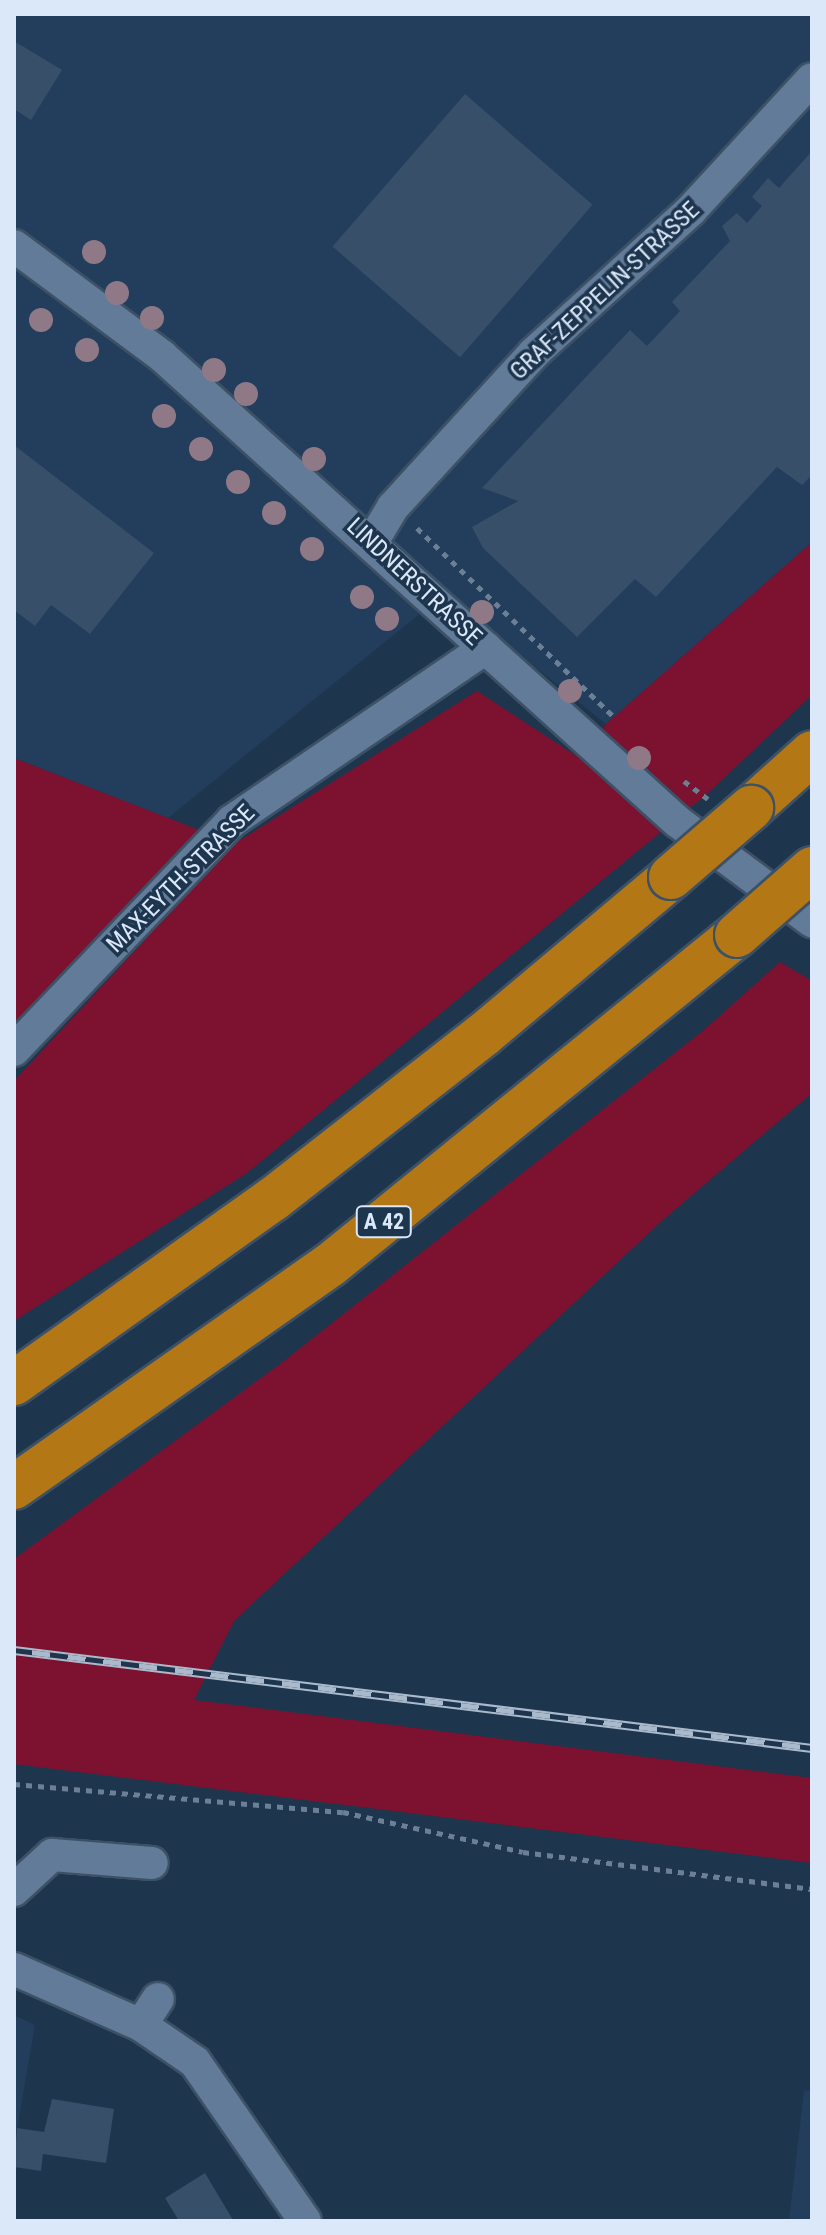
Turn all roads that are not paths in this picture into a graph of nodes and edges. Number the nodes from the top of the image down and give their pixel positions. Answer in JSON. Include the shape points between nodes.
{"nodes":[{"id":1,"x":812,"y":79,"type":"edge"},
{"id":2,"x":14,"y":246,"type":"edge"},
{"id":3,"x":372,"y":542,"type":"junction"},
{"id":4,"x":486,"y":648,"type":"junction"},
{"id":5,"x":812,"y":753,"type":"edge"},
{"id":6,"x":812,"y":869,"type":"edge"},
{"id":7,"x":812,"y":921,"type":"edge"},
{"id":8,"x":14,"y":1050,"type":"edge"},
{"id":9,"x":14,"y":1383,"type":"edge"},
{"id":10,"x":14,"y":1487,"type":"edge"},
{"id":11,"x":152,"y":1863,"type":"dead end"},
{"id":12,"x":14,"y":1890,"type":"edge"},
{"id":13,"x":14,"y":1969,"type":"edge"},
{"id":14,"x":305,"y":2221,"type":"edge"}],
"edges":[{"from":1,"to":3,"type":"street","name":"GRAF-ZEPPELIN-STRASSE","via":[[736,167],[534,353],[393,507]]},
{"from":2,"to":3,"type":"street","name":"LINDNERSTRASSE","via":[[162,356]]},
{"from":3,"to":4,"type":"street","name":"LINDNERSTRASSE"},
{"from":4,"to":7,"type":"street","name":"LINDNERSTRASSE","via":[[678,822]]},
{"from":4,"to":8,"type":"street","name":"MAX-EYTH-STRASSE","via":[[232,821]]},
{"from":5,"to":9,"type":"highway","bridge":true,"via":[[732,805],[671,877],[483,1035],[273,1199]]},
{"from":6,"to":10,"type":"highway","number":"A 42","bridge":true,"via":[[330,1265]]},
{"from":11,"to":12,"type":"street","via":[[52,1855]]},
{"from":13,"to":14,"type":"street","via":[[150,2012],[210,2077]]}]}
